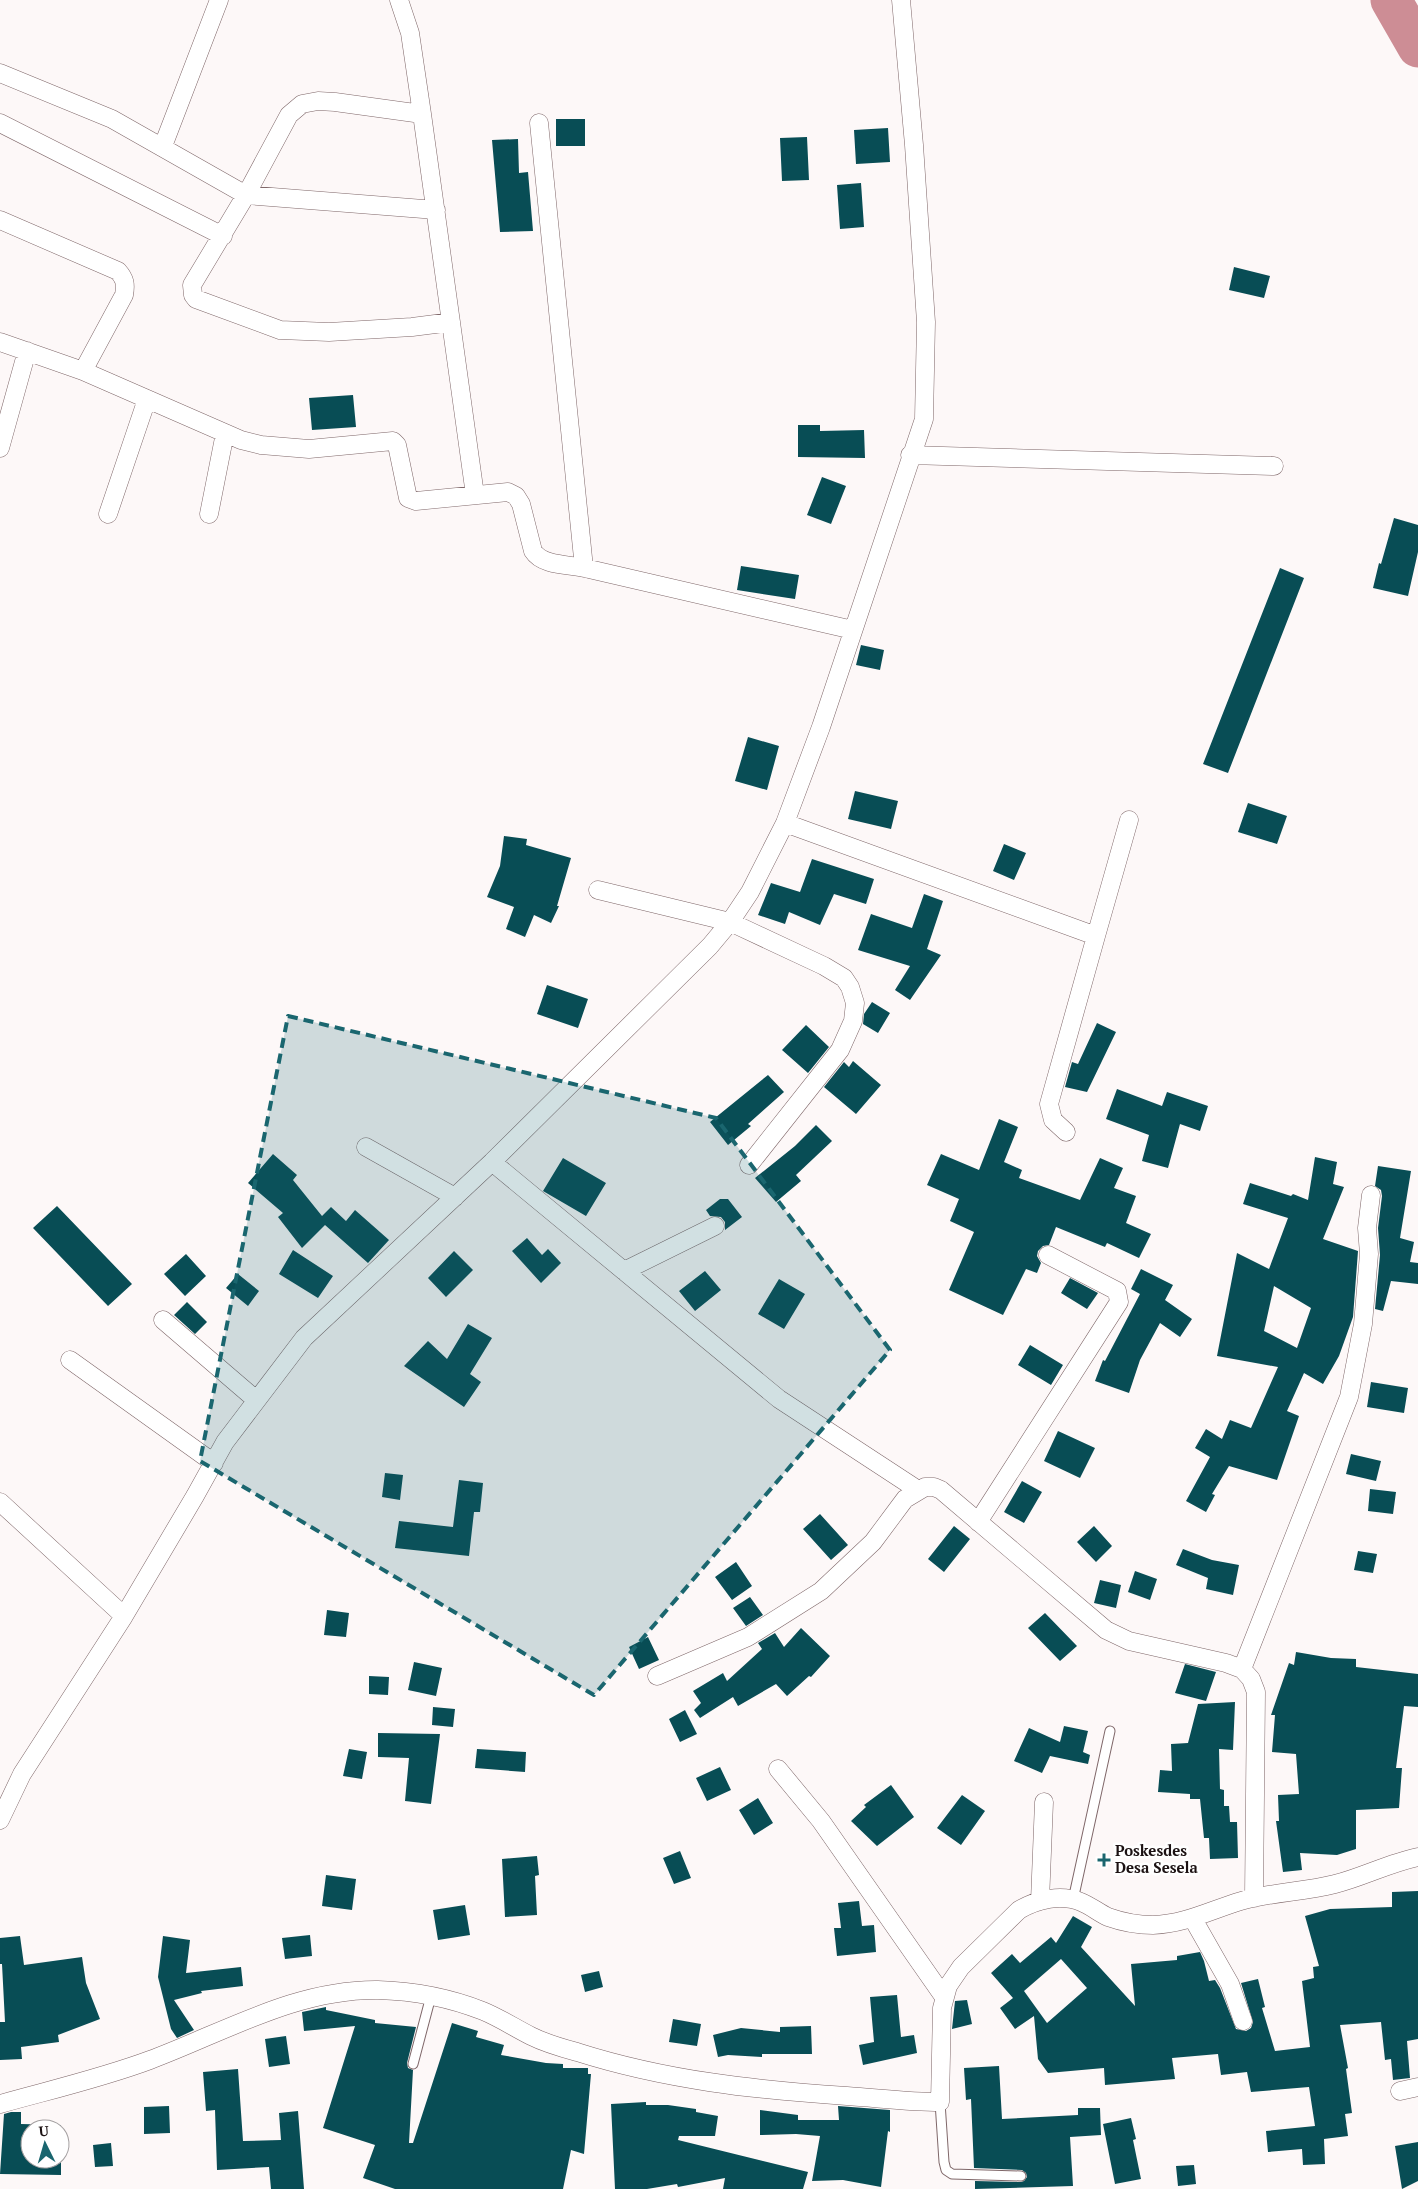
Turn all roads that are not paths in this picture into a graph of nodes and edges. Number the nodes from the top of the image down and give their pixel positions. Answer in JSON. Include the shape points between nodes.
{"nodes":[{"id":1,"x":219,"y":0,"type":"edge"},
{"id":2,"x":399,"y":0,"type":"edge"},
{"id":3,"x":901,"y":0,"type":"edge"},
{"id":4,"x":0,"y":73,"type":"edge"},
{"id":5,"x":422,"y":114,"type":"junction"},
{"id":6,"x":0,"y":123,"type":"edge"},
{"id":7,"x":539,"y":124,"type":"dead end"},
{"id":8,"x":163,"y":146,"type":"junction"},
{"id":9,"x":246,"y":195,"type":"junction"},
{"id":10,"x":436,"y":210,"type":"junction"},
{"id":11,"x":0,"y":220,"type":"edge"},
{"id":12,"x":223,"y":236,"type":"junction"},
{"id":13,"x":451,"y":322,"type":"junction"},
{"id":14,"x":0,"y":342,"type":"edge"},
{"id":15,"x":27,"y":351,"type":"junction"},
{"id":16,"x":83,"y":371,"type":"junction"},
{"id":17,"x":146,"y":398,"type":"junction"},
{"id":18,"x":225,"y":433,"type":"junction"},
{"id":19,"x":0,"y":448,"type":"edge"},
{"id":20,"x":910,"y":455,"type":"junction"},
{"id":21,"x":1274,"y":466,"type":"dead end"},
{"id":22,"x":475,"y":495,"type":"junction"},
{"id":23,"x":108,"y":514,"type":"dead end"},
{"id":24,"x":209,"y":514,"type":"dead end"},
{"id":25,"x":584,"y":568,"type":"junction"},
{"id":26,"x":853,"y":630,"type":"junction"},
{"id":27,"x":1129,"y":820,"type":"dead end"},
{"id":28,"x":785,"y":822,"type":"junction"},
{"id":29,"x":598,"y":890,"type":"dead end"},
{"id":30,"x":730,"y":922,"type":"junction"},
{"id":31,"x":1096,"y":936,"type":"junction"},
{"id":32,"x":1066,"y":1132,"type":"dead end"},
{"id":33,"x":366,"y":1147,"type":"dead end"},
{"id":34,"x":492,"y":1162,"type":"junction"},
{"id":35,"x":749,"y":1165,"type":"dead end"},
{"id":36,"x":1371,"y":1195,"type":"dead end"},
{"id":37,"x":455,"y":1196,"type":"junction"},
{"id":38,"x":715,"y":1226,"type":"dead end"},
{"id":39,"x":1048,"y":1255,"type":"dead end"},
{"id":40,"x":624,"y":1271,"type":"junction"},
{"id":41,"x":163,"y":1320,"type":"dead end"},
{"id":42,"x":70,"y":1360,"type":"dead end"},
{"id":43,"x":256,"y":1399,"type":"junction"},
{"id":44,"x":214,"y":1463,"type":"junction"},
{"id":45,"x":918,"y":1490,"type":"junction"},
{"id":46,"x":0,"y":1502,"type":"edge"},
{"id":47,"x":978,"y":1522,"type":"junction"},
{"id":48,"x":124,"y":1616,"type":"junction"},
{"id":49,"x":1242,"y":1669,"type":"junction"},
{"id":50,"x":657,"y":1676,"type":"dead end"},
{"id":51,"x":1110,"y":1731,"type":"dead end"},
{"id":52,"x":778,"y":1769,"type":"dead end"},
{"id":53,"x":1044,"y":1802,"type":"dead end"},
{"id":54,"x":2,"y":1808,"type":"edge"},
{"id":55,"x":1418,"y":1857,"type":"edge"},
{"id":56,"x":1254,"y":1898,"type":"junction"},
{"id":57,"x":1040,"y":1900,"type":"junction"},
{"id":58,"x":1073,"y":1900,"type":"junction"},
{"id":59,"x":1193,"y":1919,"type":"junction"},
{"id":60,"x":432,"y":1996,"type":"junction"},
{"id":61,"x":944,"y":1997,"type":"junction"},
{"id":62,"x":1243,"y":2021,"type":"dead end"},
{"id":63,"x":413,"y":2064,"type":"dead end"},
{"id":64,"x":1418,"y":2087,"type":"edge"},
{"id":65,"x":1400,"y":2091,"type":"dead end"},
{"id":66,"x":940,"y":2102,"type":"junction"},
{"id":67,"x":0,"y":2104,"type":"edge"},
{"id":68,"x":1021,"y":2176,"type":"dead end"}],
"edges":[{"from":1,"to":8,"type":"street"},
{"from":2,"to":5,"type":"street","via":[[410,33]]},
{"from":3,"to":20,"type":"street","via":[[926,322],[924,419]]},
{"from":4,"to":8,"type":"street","via":[[112,118]]},
{"from":5,"to":9,"type":"street","via":[[335,102],[302,104],[289,115]]},
{"from":5,"to":10,"type":"street"},
{"from":6,"to":12,"type":"street"},
{"from":7,"to":25,"type":"street"},
{"from":8,"to":9,"type":"street"},
{"from":9,"to":10,"type":"street"},
{"from":9,"to":12,"type":"street"},
{"from":10,"to":13,"type":"street"},
{"from":11,"to":16,"type":"street","via":[[118,271],[123,277],[126,284],[124,295]]},
{"from":12,"to":13,"type":"street","via":[[192,286],[193,295],[204,302],[280,330],[329,332]]},
{"from":13,"to":22,"type":"street"},
{"from":14,"to":15,"type":"street"},
{"from":15,"to":16,"type":"street"},
{"from":15,"to":19,"type":"street"},
{"from":16,"to":17,"type":"street"},
{"from":17,"to":18,"type":"street"},
{"from":17,"to":23,"type":"street"},
{"from":18,"to":22,"type":"street","via":[[261,445],[309,449],[393,441],[407,496],[411,500]]},
{"from":18,"to":24,"type":"street"},
{"from":20,"to":21,"type":"street"},
{"from":20,"to":26,"type":"street"},
{"from":22,"to":25,"type":"street","via":[[508,492],[516,496],[537,558]]},
{"from":25,"to":26,"type":"street"},
{"from":26,"to":28,"type":"street"},
{"from":27,"to":31,"type":"street"},
{"from":28,"to":30,"type":"street","via":[[762,872]]},
{"from":28,"to":31,"type":"street"},
{"from":29,"to":30,"type":"street"},
{"from":30,"to":34,"type":"street","via":[[710,946]]},
{"from":30,"to":35,"type":"street","via":[[844,978],[855,1003],[853,1021],[840,1050]]},
{"from":31,"to":32,"type":"street","via":[[1048,1104],[1054,1120]]},
{"from":33,"to":37,"type":"street"},
{"from":34,"to":37,"type":"street"},
{"from":34,"to":40,"type":"street"},
{"from":36,"to":49,"type":"street","via":[[1363,1324],[1349,1397]]},
{"from":37,"to":43,"type":"street","via":[[304,1338]]},
{"from":38,"to":40,"type":"street"},
{"from":39,"to":47,"type":"street","via":[[1117,1291],[1119,1302]]},
{"from":40,"to":45,"type":"street","via":[[779,1398]]},
{"from":41,"to":43,"type":"street"},
{"from":42,"to":44,"type":"street"},
{"from":43,"to":44,"type":"street"},
{"from":44,"to":48,"type":"street"},
{"from":45,"to":47,"type":"street","via":[[934,1487],[941,1490]]},
{"from":45,"to":50,"type":"street","via":[[905,1499],[872,1542],[821,1591],[748,1637]]},
{"from":46,"to":48,"type":"street"},
{"from":47,"to":49,"type":"street","via":[[1106,1630],[1129,1641]]},
{"from":48,"to":54,"type":"street"},
{"from":49,"to":56,"type":"street","via":[[1256,1692]]},
{"from":51,"to":58,"type":"lane"},
{"from":52,"to":61,"type":"street","via":[[821,1821]]},
{"from":53,"to":57,"type":"street"},
{"from":55,"to":56,"type":"street","via":[[1336,1883]]},
{"from":56,"to":59,"type":"street"},
{"from":57,"to":58,"type":"street"},
{"from":57,"to":61,"type":"street","via":[[1019,1910],[960,1967]]},
{"from":58,"to":59,"type":"street","via":[[1110,1918],[1136,1924],[1155,1925]]},
{"from":59,"to":62,"type":"street","via":[[1230,1984]]},
{"from":60,"to":63,"type":"lane"},
{"from":60,"to":66,"type":"street","via":[[484,2012],[532,2037],[662,2075],[760,2090]]},
{"from":60,"to":67,"type":"street","via":[[378,1990],[296,2001],[148,2061]]},
{"from":61,"to":66,"type":"street"},
{"from":64,"to":65,"type":"street"},
{"from":66,"to":68,"type":"lane","via":[[946,2170],[952,2174]]}]}
